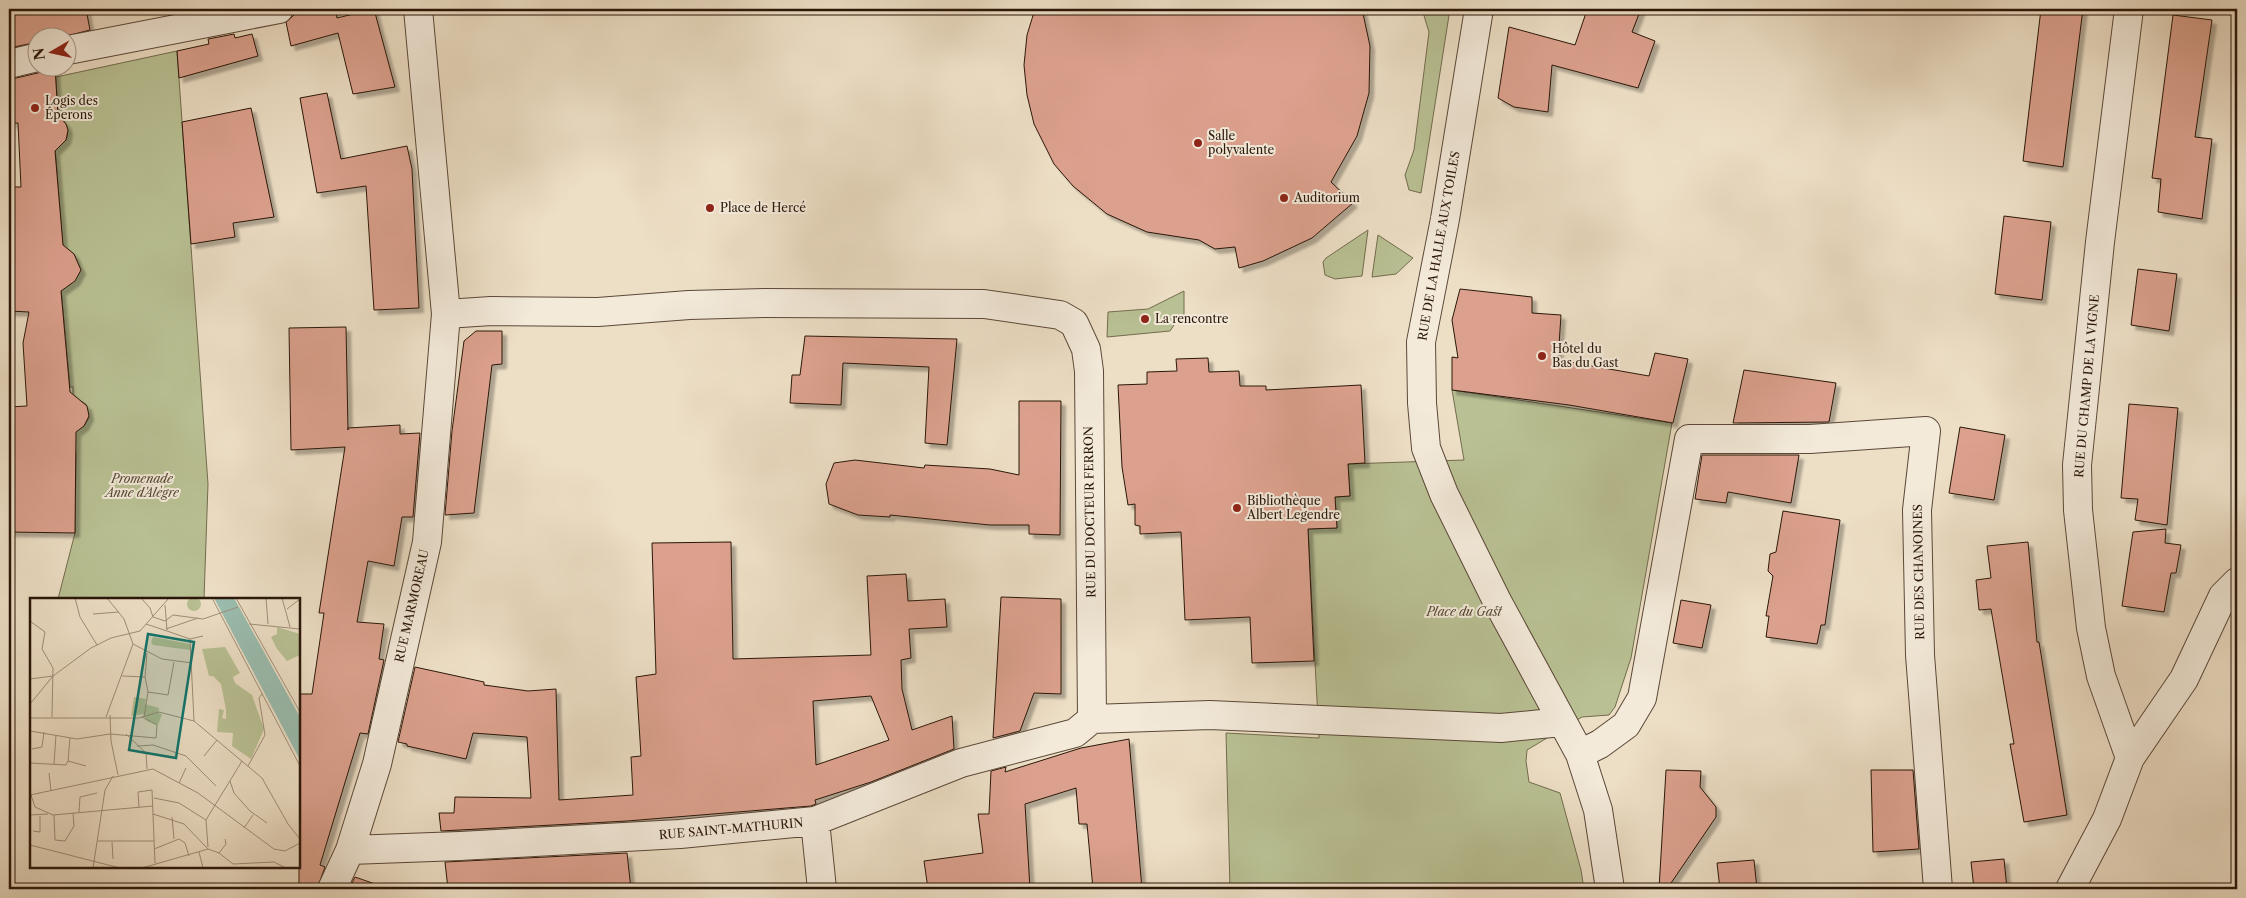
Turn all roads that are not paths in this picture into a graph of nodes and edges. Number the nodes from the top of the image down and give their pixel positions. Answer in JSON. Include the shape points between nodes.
{"nodes":[{"id":1,"x":279,"y":9,"type":"edge"},
{"id":2,"x":418,"y":9,"type":"edge"},
{"id":3,"x":1479,"y":9,"type":"edge"},
{"id":4,"x":2129,"y":9,"type":"edge"},
{"id":5,"x":78,"y":48,"type":"edge"},
{"id":6,"x":28,"y":60,"type":"edge"},
{"id":7,"x":9,"y":64,"type":"edge"},
{"id":8,"x":446,"y":314,"type":"junction"},
{"id":9,"x":2237,"y":582,"type":"edge"},
{"id":10,"x":1092,"y":719,"type":"junction"},
{"id":11,"x":1562,"y":722,"type":"junction"},
{"id":12,"x":1580,"y":754,"type":"junction"},
{"id":13,"x":2130,"y":758,"type":"junction"},
{"id":14,"x":815,"y":822,"type":"junction"},
{"id":15,"x":350,"y":850,"type":"junction"},
{"id":16,"x":332,"y":889,"type":"edge"},
{"id":17,"x":822,"y":889,"type":"edge"},
{"id":18,"x":1610,"y":889,"type":"edge"},
{"id":19,"x":1938,"y":889,"type":"edge"},
{"id":20,"x":2070,"y":889,"type":"edge"}],
"edges":[{"from":1,"to":5,"type":"street"},
{"from":2,"to":8,"type":"street"},
{"from":3,"to":11,"type":"street","name":"RUE DE LA HALLE AUX TOILES","via":[[1446,219],[1421,342],[1426,448],[1444,494],[1497,601]]},
{"from":4,"to":13,"type":"street","name":"RUE DU CHAMP DE LA VIGNE","via":[[2077,465],[2078,510],[2091,628],[2101,676]]},
{"from":6,"to":7,"type":"street"},
{"from":8,"to":10,"type":"street","name":"RUE DU DOCTEUR FERRON","via":[[598,312],[764,303],[984,304],[1060,315],[1074,323],[1086,349],[1088,371]]},
{"from":8,"to":15,"type":"street","name":"RUE MARMOREAU","via":[[427,542],[377,764]]},
{"from":9,"to":13,"type":"street","via":[[2223,596],[2184,679]]},
{"from":10,"to":11,"type":"street","via":[[1210,715],[1501,728]]},
{"from":10,"to":14,"type":"street","name":"RUE SAINT-MATHURIN","via":[[1076,733],[961,763]]},
{"from":11,"to":12,"type":"street","name":"RUE DE LA HALLE AUX TOILES"},
{"from":12,"to":18,"type":"street","name":"RUE DE LA HALLE AUX TOILES","via":[[1598,810]]},
{"from":12,"to":19,"type":"street","name":"RUE DES CHANOINES","via":[[1626,725],[1642,698],[1690,439],[1810,439],[1926,431],[1917,510],[1920,655]]},
{"from":13,"to":20,"type":"street","via":[[2108,819]]},
{"from":14,"to":15,"type":"street","name":"RUE SAINT-MATHURIN","via":[[680,834]]},
{"from":14,"to":17,"type":"street"},
{"from":15,"to":16,"type":"street","name":"RUE MARMOREAU"}]}
